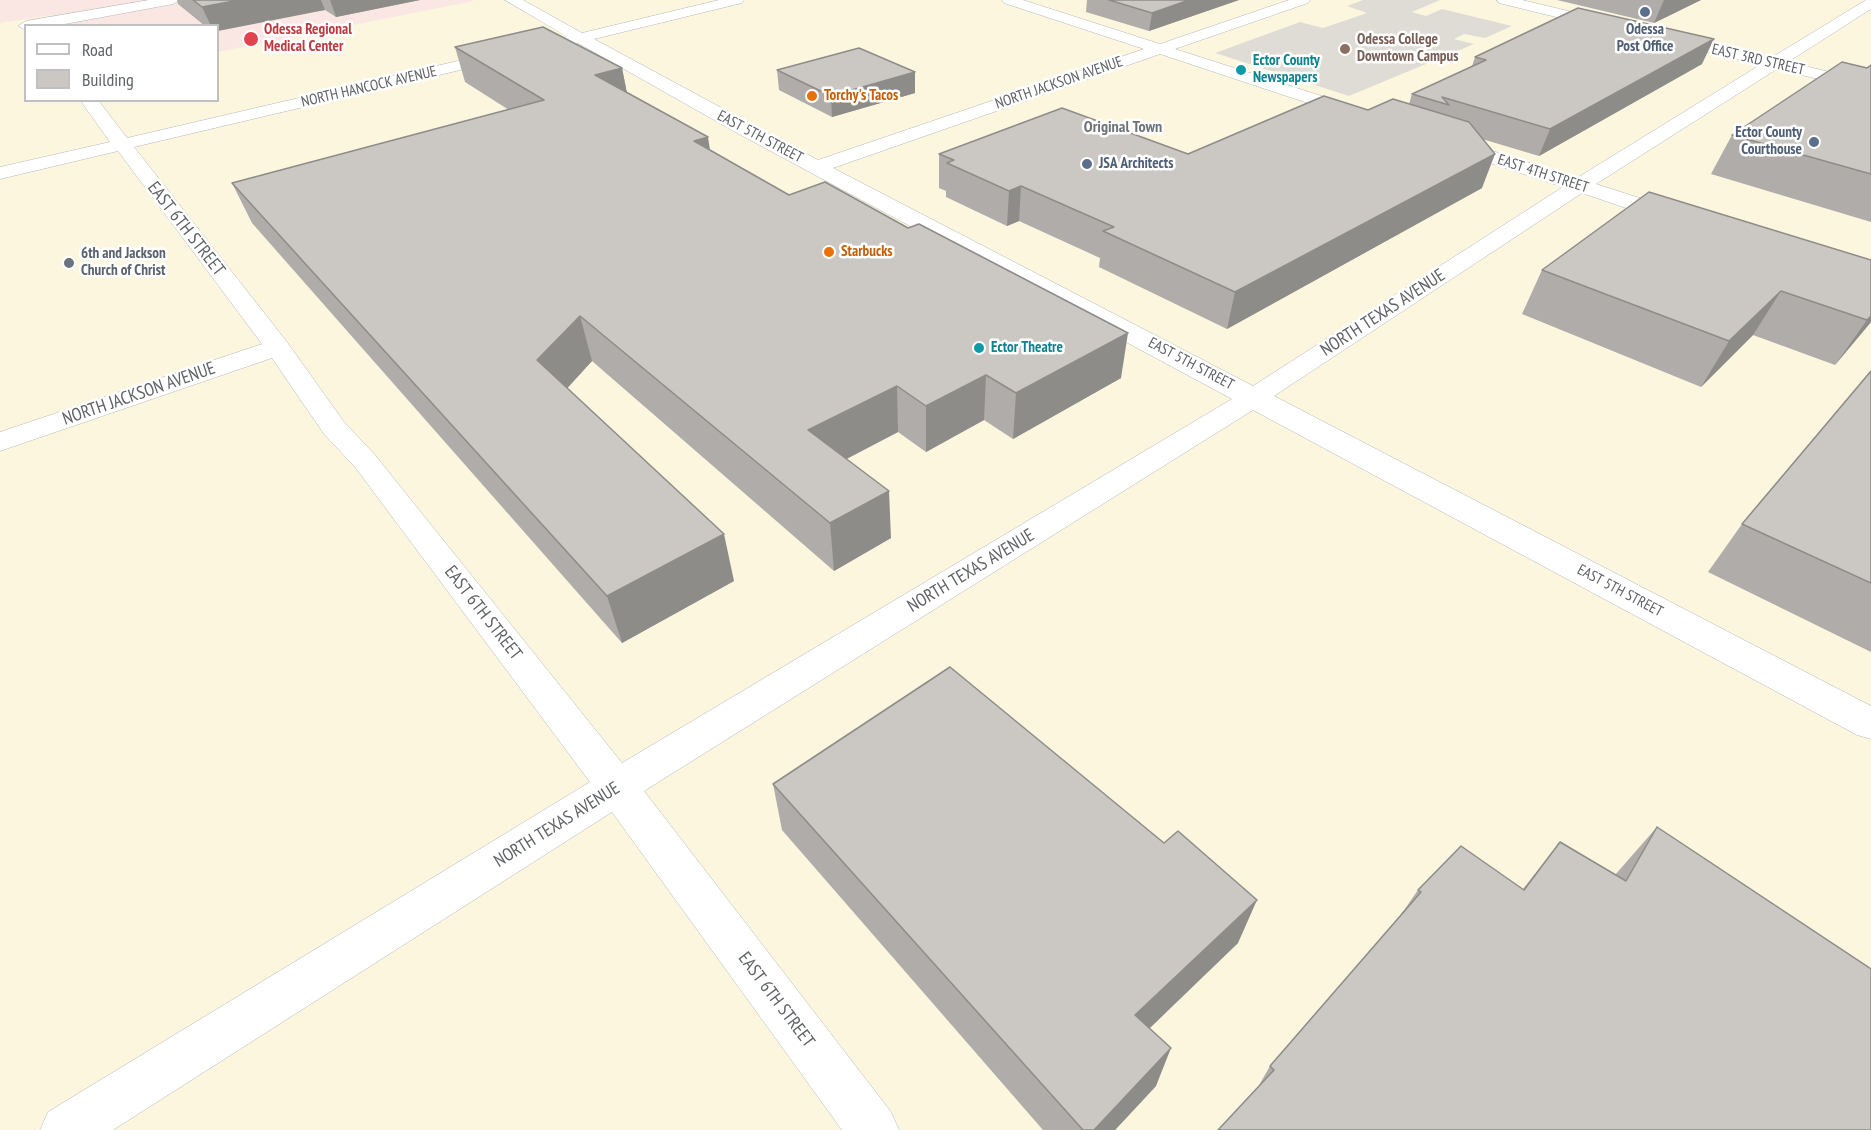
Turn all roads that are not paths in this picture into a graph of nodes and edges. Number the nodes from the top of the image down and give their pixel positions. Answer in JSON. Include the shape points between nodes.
{"nodes":[{"id":1,"x":173,"y":0,"type":"edge"},
{"id":2,"x":512,"y":0,"type":"edge"},
{"id":3,"x":737,"y":0,"type":"edge"},
{"id":4,"x":1009,"y":0,"type":"edge"},
{"id":5,"x":1303,"y":0,"type":"edge"},
{"id":6,"x":1504,"y":0,"type":"edge"},
{"id":7,"x":1871,"y":3,"type":"edge"},
{"id":8,"x":34,"y":24,"type":"edge"},
{"id":9,"x":24,"y":26,"type":"edge"},
{"id":10,"x":1621,"y":28,"type":"edge"},
{"id":11,"x":9,"y":29,"type":"dead end"},
{"id":12,"x":1654,"y":35,"type":"edge"},
{"id":13,"x":568,"y":40,"type":"junction"},
{"id":14,"x":1159,"y":49,"type":"junction"},
{"id":15,"x":523,"y":51,"type":"edge"},
{"id":16,"x":1775,"y":64,"type":"junction"},
{"id":17,"x":1871,"y":87,"type":"edge"},
{"id":18,"x":90,"y":102,"type":"edge"},
{"id":19,"x":1382,"y":122,"type":"edge"},
{"id":20,"x":1437,"y":140,"type":"edge"},
{"id":21,"x":122,"y":145,"type":"junction"},
{"id":22,"x":816,"y":167,"type":"junction"},
{"id":23,"x":0,"y":173,"type":"edge"},
{"id":24,"x":1579,"y":186,"type":"junction"},
{"id":25,"x":1692,"y":223,"type":"edge"},
{"id":26,"x":278,"y":347,"type":"junction"},
{"id":27,"x":1254,"y":397,"type":"junction"},
{"id":28,"x":0,"y":442,"type":"edge"},
{"id":29,"x":1871,"y":724,"type":"edge"},
{"id":30,"x":617,"y":787,"type":"junction"},
{"id":31,"x":66,"y":1130,"type":"edge"},
{"id":32,"x":873,"y":1130,"type":"edge"}],
"edges":[{"from":1,"to":8,"type":"street"},
{"from":2,"to":13,"type":"street","name":"EAST 5TH STREET"},
{"from":3,"to":13,"type":"street"},
{"from":4,"to":14,"type":"street"},
{"from":5,"to":14,"type":"street","name":"NORTH JACKSON AVENUE"},
{"from":6,"to":10,"type":"street"},
{"from":7,"to":16,"type":"street","name":"NORTH TEXAS AVENUE"},
{"from":9,"to":11,"type":"street"},
{"from":12,"to":16,"type":"street","name":"EAST 3RD STREET"},
{"from":13,"to":22,"type":"street","name":"EAST 5TH STREET"},
{"from":14,"to":19,"type":"street"},
{"from":14,"to":22,"type":"street","name":"NORTH JACKSON AVENUE"},
{"from":15,"to":21,"type":"street","name":"NORTH HANCOCK AVENUE"},
{"from":16,"to":17,"type":"street","name":"EAST 3RD STREET"},
{"from":16,"to":24,"type":"street","name":"NORTH TEXAS AVENUE"},
{"from":18,"to":21,"type":"street","name":"EAST 6TH STREET"},
{"from":20,"to":24,"type":"street","name":"EAST 4TH STREET"},
{"from":21,"to":23,"type":"street","name":"NORTH HANCOCK AVENUE"},
{"from":21,"to":26,"type":"street","name":"EAST 6TH STREET"},
{"from":22,"to":27,"type":"street","name":"EAST 5TH STREET"},
{"from":24,"to":25,"type":"street","name":"EAST 4TH STREET"},
{"from":24,"to":27,"type":"street","name":"NORTH TEXAS AVENUE"},
{"from":26,"to":28,"type":"street","name":"NORTH JACKSON AVENUE"},
{"from":26,"to":30,"type":"street","name":"EAST 6TH STREET","via":[[334,428],[366,461]]},
{"from":27,"to":29,"type":"street","name":"EAST 5TH STREET"},
{"from":27,"to":30,"type":"street","name":"NORTH TEXAS AVENUE"},
{"from":30,"to":31,"type":"street","name":"NORTH TEXAS AVENUE"},
{"from":30,"to":32,"type":"street","name":"EAST 6TH STREET"}]}
